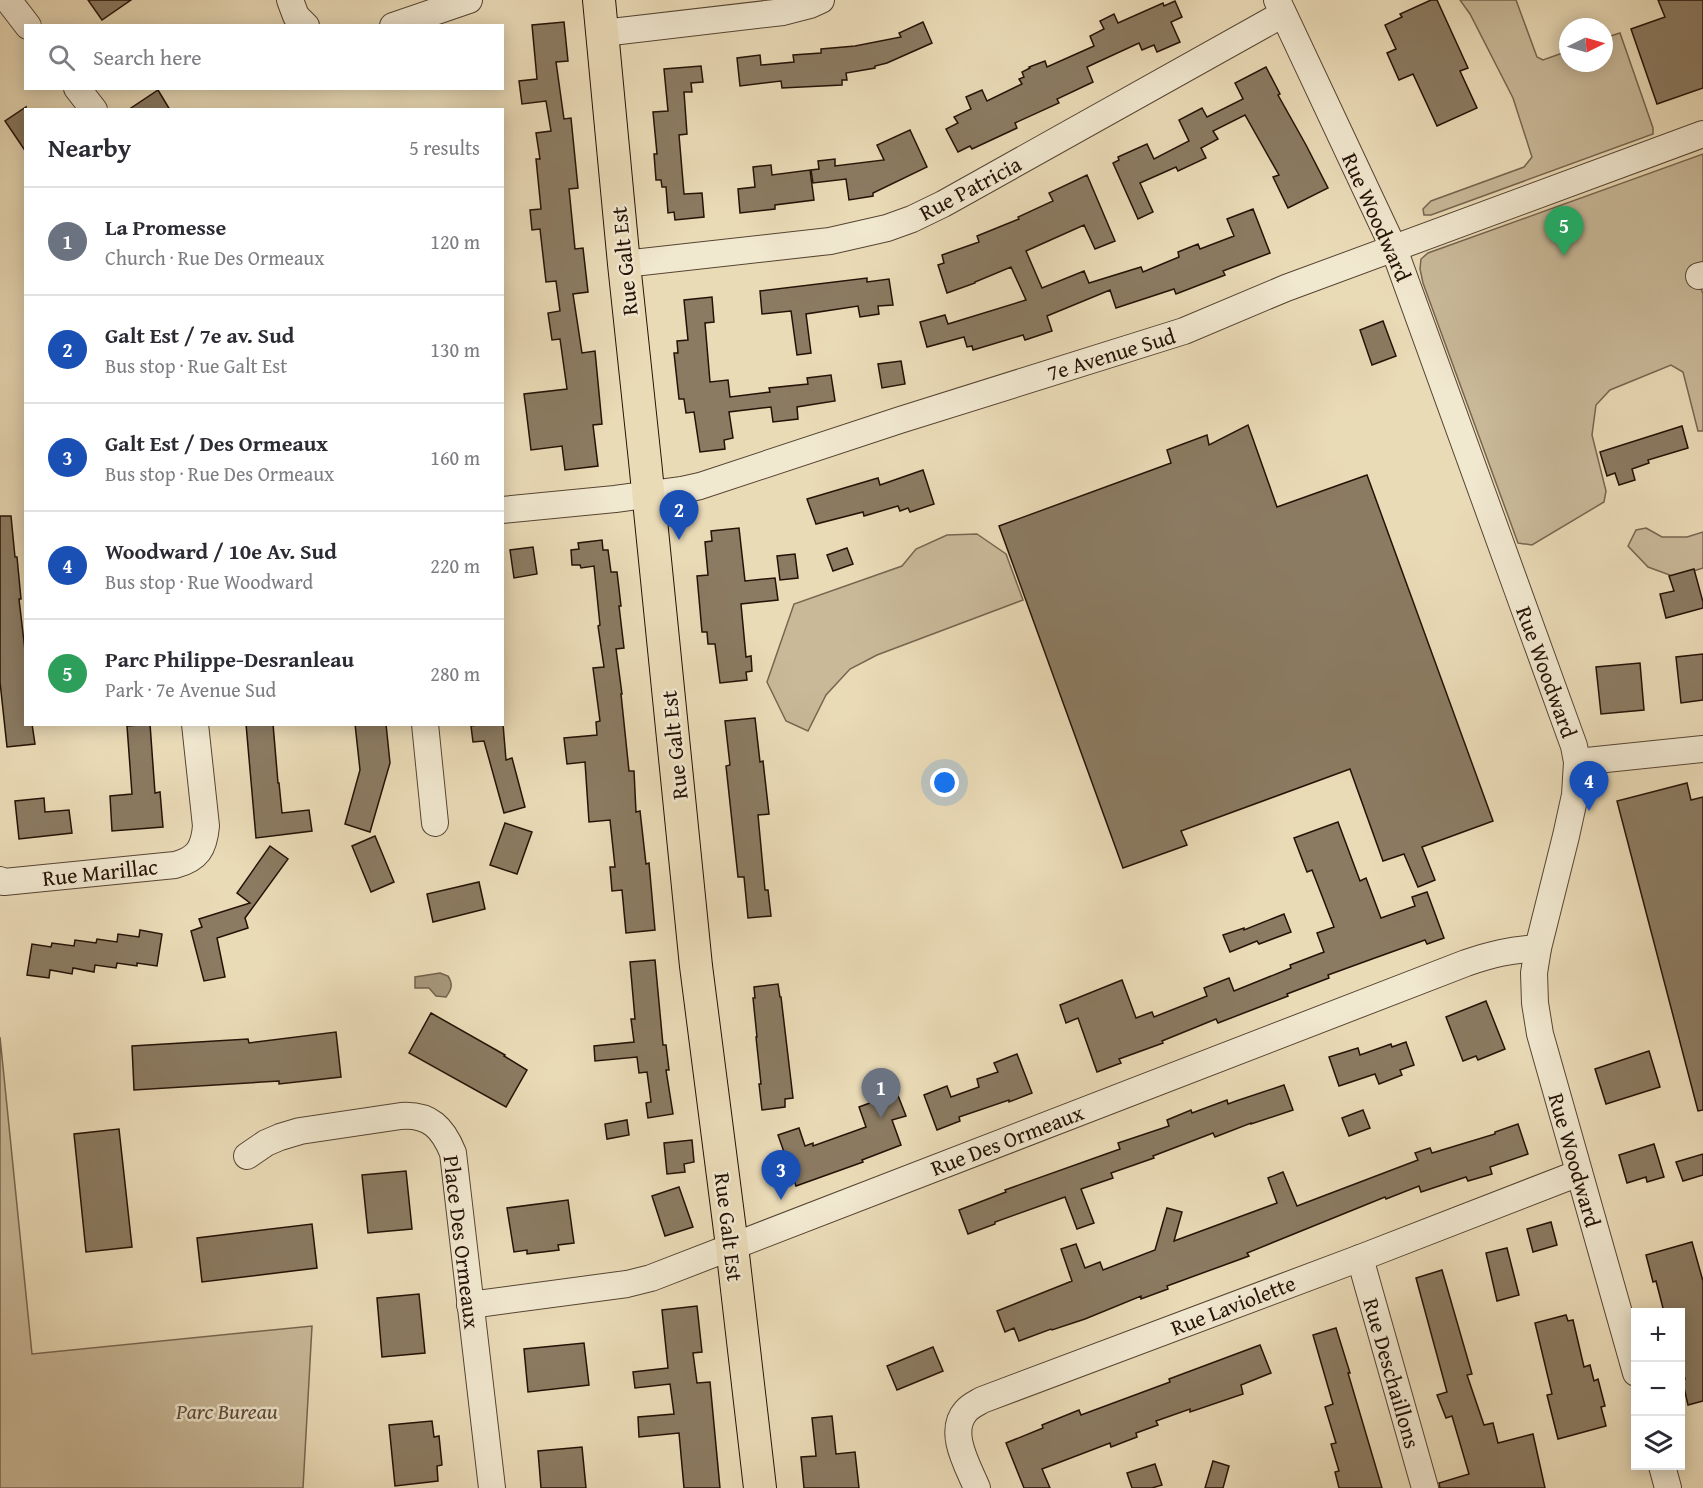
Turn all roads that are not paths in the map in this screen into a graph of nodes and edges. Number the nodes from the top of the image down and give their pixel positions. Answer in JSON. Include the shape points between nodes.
{"nodes":[{"id":1,"x":8,"y":0,"type":"edge"},
{"id":2,"x":290,"y":0,"type":"edge"},
{"id":3,"x":469,"y":0,"type":"edge"},
{"id":4,"x":599,"y":0,"type":"edge"},
{"id":5,"x":821,"y":0,"type":"edge"},
{"id":6,"x":1280,"y":7,"type":"edge"},
{"id":7,"x":26,"y":24,"type":"edge"},
{"id":8,"x":304,"y":24,"type":"edge"},
{"id":9,"x":399,"y":24,"type":"edge"},
{"id":10,"x":617,"y":31,"type":"junction"},
{"id":11,"x":79,"y":90,"type":"edge"},
{"id":12,"x":92,"y":108,"type":"edge"},
{"id":13,"x":1703,"y":134,"type":"edge"},
{"id":14,"x":1394,"y":249,"type":"junction"},
{"id":15,"x":624,"y":264,"type":"junction"},
{"id":16,"x":648,"y":495,"type":"junction"},
{"id":17,"x":504,"y":510,"type":"edge"},
{"id":18,"x":195,"y":726,"type":"edge"},
{"id":19,"x":425,"y":726,"type":"edge"},
{"id":20,"x":1703,"y":749,"type":"edge"},
{"id":21,"x":1577,"y":762,"type":"junction"},
{"id":22,"x":435,"y":823,"type":"dead end"},
{"id":23,"x":0,"y":880,"type":"edge"},
{"id":24,"x":1538,"y":948,"type":"junction"},
{"id":25,"x":248,"y":1156,"type":"dead end"},
{"id":26,"x":1579,"y":1173,"type":"junction"},
{"id":27,"x":732,"y":1246,"type":"junction"},
{"id":28,"x":1359,"y":1257,"type":"junction"},
{"id":29,"x":470,"y":1305,"type":"junction"},
{"id":30,"x":1632,"y":1362,"type":"edge"},
{"id":31,"x":1663,"y":1470,"type":"edge"},
{"id":32,"x":492,"y":1488,"type":"edge"},
{"id":33,"x":760,"y":1488,"type":"edge"},
{"id":34,"x":977,"y":1488,"type":"edge"},
{"id":35,"x":1425,"y":1488,"type":"edge"},
{"id":36,"x":1668,"y":1488,"type":"edge"}],
"edges":[{"from":1,"to":7,"type":"street"},
{"from":2,"to":8,"type":"street"},
{"from":3,"to":9,"type":"street"},
{"from":4,"to":10,"type":"main road","name":"Rue Galt Est"},
{"from":5,"to":10,"type":"street","via":[[783,12]]},
{"from":6,"to":14,"type":"street","name":"Rue Woodward"},
{"from":6,"to":15,"type":"street","name":"Rue Patricia","via":[[912,219],[830,241]]},
{"from":10,"to":15,"type":"main road","name":"Rue Galt Est"},
{"from":11,"to":12,"type":"street"},
{"from":13,"to":14,"type":"street","name":"7e Avenue Sud"},
{"from":14,"to":16,"type":"street","name":"7e Avenue Sud","via":[[1184,331],[700,486]]},
{"from":14,"to":21,"type":"street","name":"Rue Woodward","via":[[1569,727]]},
{"from":15,"to":16,"type":"main road","name":"Rue Galt Est"},
{"from":16,"to":17,"type":"street","name":"7e Avenue Sud"},
{"from":16,"to":27,"type":"main road","name":"Rue Galt Est","via":[[696,966]]},
{"from":18,"to":23,"type":"street","name":"Rue Marillac","via":[[206,825],[197,855],[175,865]]},
{"from":19,"to":22,"type":"street"},
{"from":20,"to":21,"type":"street"},
{"from":21,"to":24,"type":"street","name":"Rue Woodward","via":[[1566,836]]},
{"from":24,"to":26,"type":"street","name":"Rue Woodward","via":[[1534,988],[1540,1034]]},
{"from":24,"to":27,"type":"street","name":"Rue Des Ormeaux","via":[[1511,950],[1466,963]]},
{"from":25,"to":29,"type":"street","name":"Place Des Ormeaux","via":[[266,1143],[300,1131],[401,1116],[424,1119],[439,1128],[453,1154]]},
{"from":26,"to":28,"type":"street","name":"Rue Laviolette"},
{"from":26,"to":30,"type":"street","name":"Rue Woodward"},
{"from":27,"to":29,"type":"street","name":"Rue Des Ormeaux","via":[[627,1284]]},
{"from":27,"to":33,"type":"main road","name":"Rue Galt Est"},
{"from":28,"to":34,"type":"street","name":"Rue Laviolette","via":[[982,1400],[967,1410],[959,1423],[958,1437]]},
{"from":28,"to":35,"type":"street","name":"Rue Deschaillons"},
{"from":29,"to":32,"type":"street","name":"Place Des Ormeaux"},
{"from":31,"to":36,"type":"street"}]}
